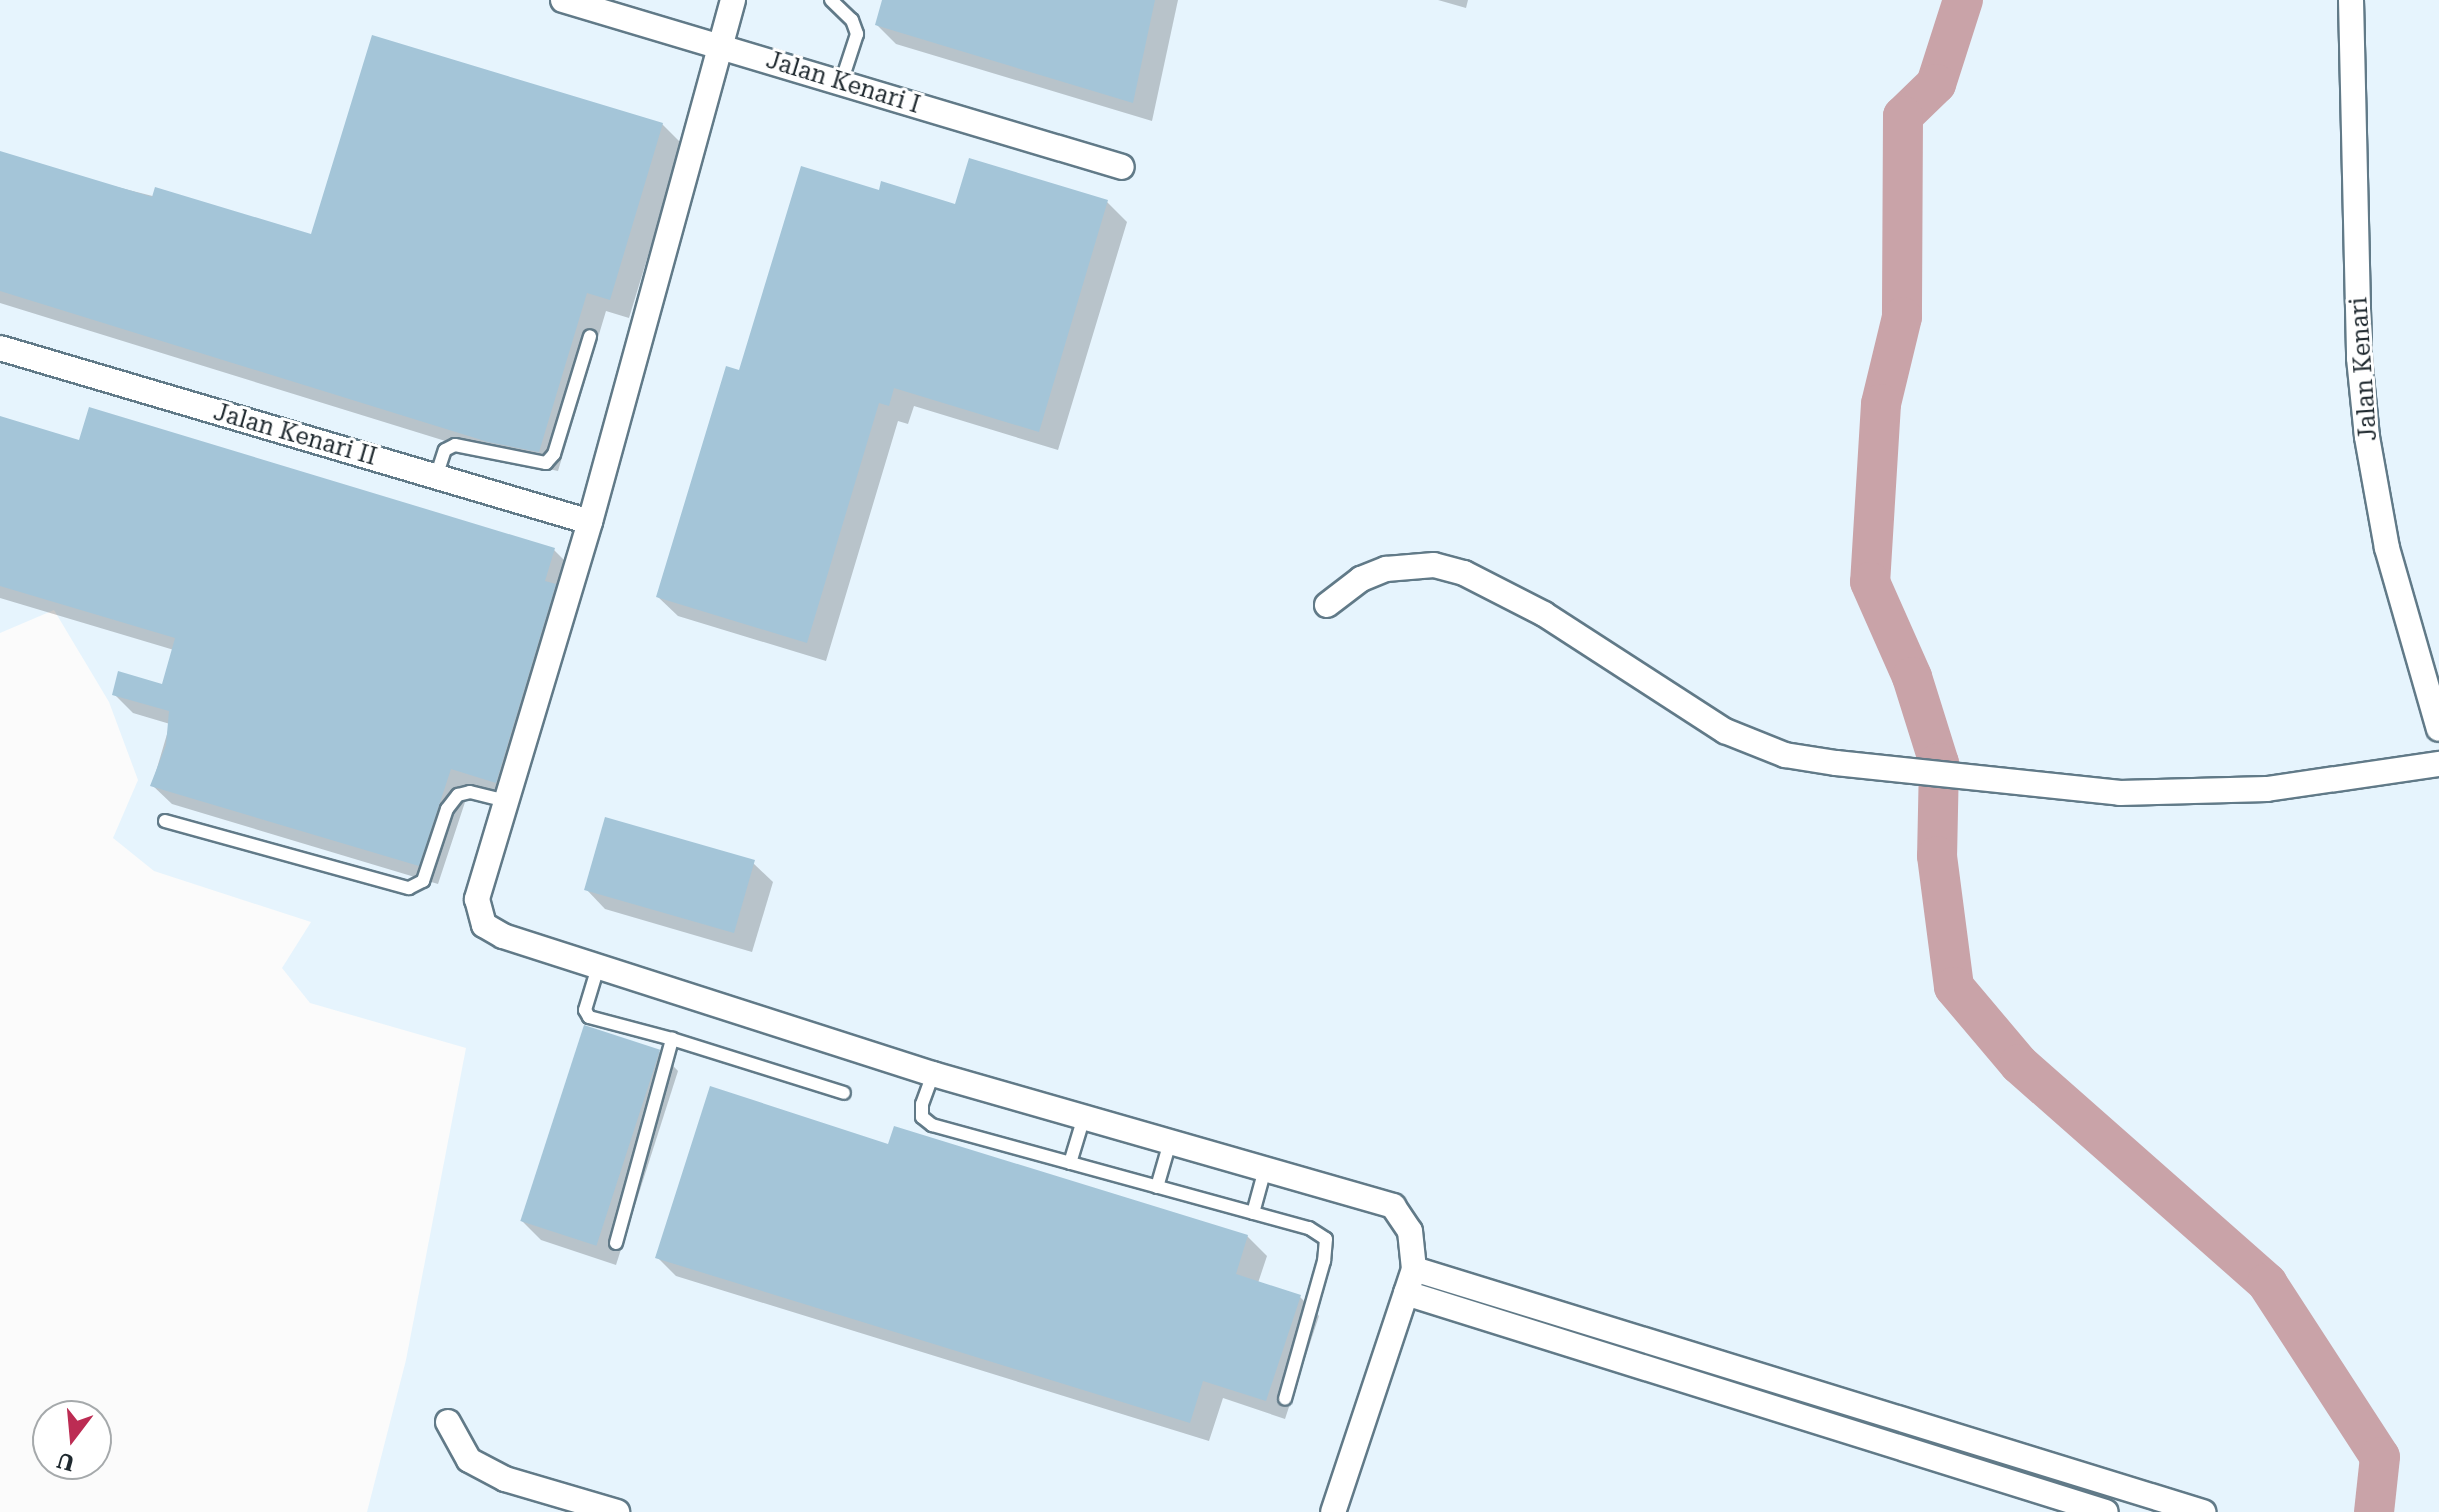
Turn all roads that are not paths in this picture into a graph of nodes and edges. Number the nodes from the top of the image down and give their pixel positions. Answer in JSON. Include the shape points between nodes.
{"nodes":[{"id":1,"x":563,"y":0,"type":"edge"},
{"id":2,"x":733,"y":0,"type":"edge"},
{"id":3,"x":831,"y":0,"type":"edge"},
{"id":4,"x":2351,"y":0,"type":"edge"},
{"id":5,"x":718,"y":46,"type":"junction"},
{"id":6,"x":841,"y":83,"type":"junction"},
{"id":7,"x":1122,"y":167,"type":"dead end"},
{"id":8,"x":590,"y":336,"type":"dead end"},
{"id":9,"x":0,"y":348,"type":"edge"},
{"id":10,"x":436,"y":477,"type":"junction"},
{"id":11,"x":590,"y":522,"type":"junction"},
{"id":12,"x":1327,"y":605,"type":"dead end"},
{"id":13,"x":2439,"y":729,"type":"edge"},
{"id":14,"x":2439,"y":764,"type":"edge"},
{"id":15,"x":507,"y":801,"type":"junction"},
{"id":16,"x":165,"y":821,"type":"dead end"},
{"id":17,"x":598,"y":967,"type":"junction"},
{"id":18,"x":672,"y":1039,"type":"junction"},
{"id":19,"x":933,"y":1074,"type":"junction"},
{"id":20,"x":844,"y":1093,"type":"dead end"},
{"id":21,"x":1084,"y":1117,"type":"junction"},
{"id":22,"x":1170,"y":1142,"type":"junction"},
{"id":23,"x":1070,"y":1163,"type":"junction"},
{"id":24,"x":1265,"y":1169,"type":"junction"},
{"id":25,"x":1157,"y":1187,"type":"junction"},
{"id":26,"x":1253,"y":1213,"type":"junction"},
{"id":27,"x":616,"y":1243,"type":"dead end"},
{"id":28,"x":1414,"y":1269,"type":"junction"},
{"id":29,"x":1406,"y":1293,"type":"junction"},
{"id":30,"x":1285,"y":1399,"type":"dead end"},
{"id":31,"x":448,"y":1422,"type":"dead end"},
{"id":32,"x":617,"y":1512,"type":"edge"},
{"id":33,"x":1333,"y":1512,"type":"edge"},
{"id":34,"x":2106,"y":1512,"type":"edge"},
{"id":35,"x":2203,"y":1512,"type":"edge"}],
"edges":[{"from":1,"to":5,"type":"street","name":"Jalan Kenari I"},
{"from":2,"to":5,"type":"street"},
{"from":3,"to":6,"type":"lane","via":[[852,20],[857,34]]},
{"from":4,"to":13,"type":"street","name":"Jalan Kenari","via":[[2359,358],[2367,437],[2387,548]]},
{"from":5,"to":6,"type":"street","name":"Jalan Kenari I"},
{"from":5,"to":11,"type":"street"},
{"from":6,"to":7,"type":"street","name":"Jalan Kenari I"},
{"from":8,"to":10,"type":"lane","via":[[554,454],[546,463],[455,445],[445,450]]},
{"from":9,"to":10,"type":"street","name":"Jalan Kenari II"},
{"from":10,"to":11,"type":"street","name":"Jalan Kenari II"},
{"from":11,"to":15,"type":"street"},
{"from":12,"to":14,"type":"street","via":[[1361,579],[1386,569],[1434,565],[1464,573],[1568,629],[1725,731],[1785,755],[2120,793],[2267,789]]},
{"from":15,"to":16,"type":"lane","via":[[470,792],[458,795],[447,809],[423,881],[409,888]]},
{"from":15,"to":17,"type":"street","via":[[477,899],[484,925]]},
{"from":17,"to":18,"type":"lane","via":[[585,1010],[589,1017]]},
{"from":17,"to":19,"type":"street"},
{"from":18,"to":20,"type":"lane"},
{"from":18,"to":27,"type":"lane"},
{"from":19,"to":21,"type":"street"},
{"from":19,"to":23,"type":"lane","via":[[922,1104],[922,1117],[932,1125]]},
{"from":21,"to":22,"type":"street"},
{"from":21,"to":23,"type":"lane"},
{"from":22,"to":24,"type":"street"},
{"from":22,"to":25,"type":"lane"},
{"from":23,"to":25,"type":"lane"},
{"from":24,"to":26,"type":"lane"},
{"from":24,"to":28,"type":"street","via":[[1393,1206],[1410,1231]]},
{"from":25,"to":26,"type":"lane"},
{"from":26,"to":30,"type":"lane","via":[[1309,1228],[1326,1239]]},
{"from":28,"to":29,"type":"street"},
{"from":28,"to":35,"type":"street"},
{"from":29,"to":33,"type":"street"},
{"from":29,"to":34,"type":"street"},
{"from":31,"to":32,"type":"street","via":[[469,1460]]}]}
